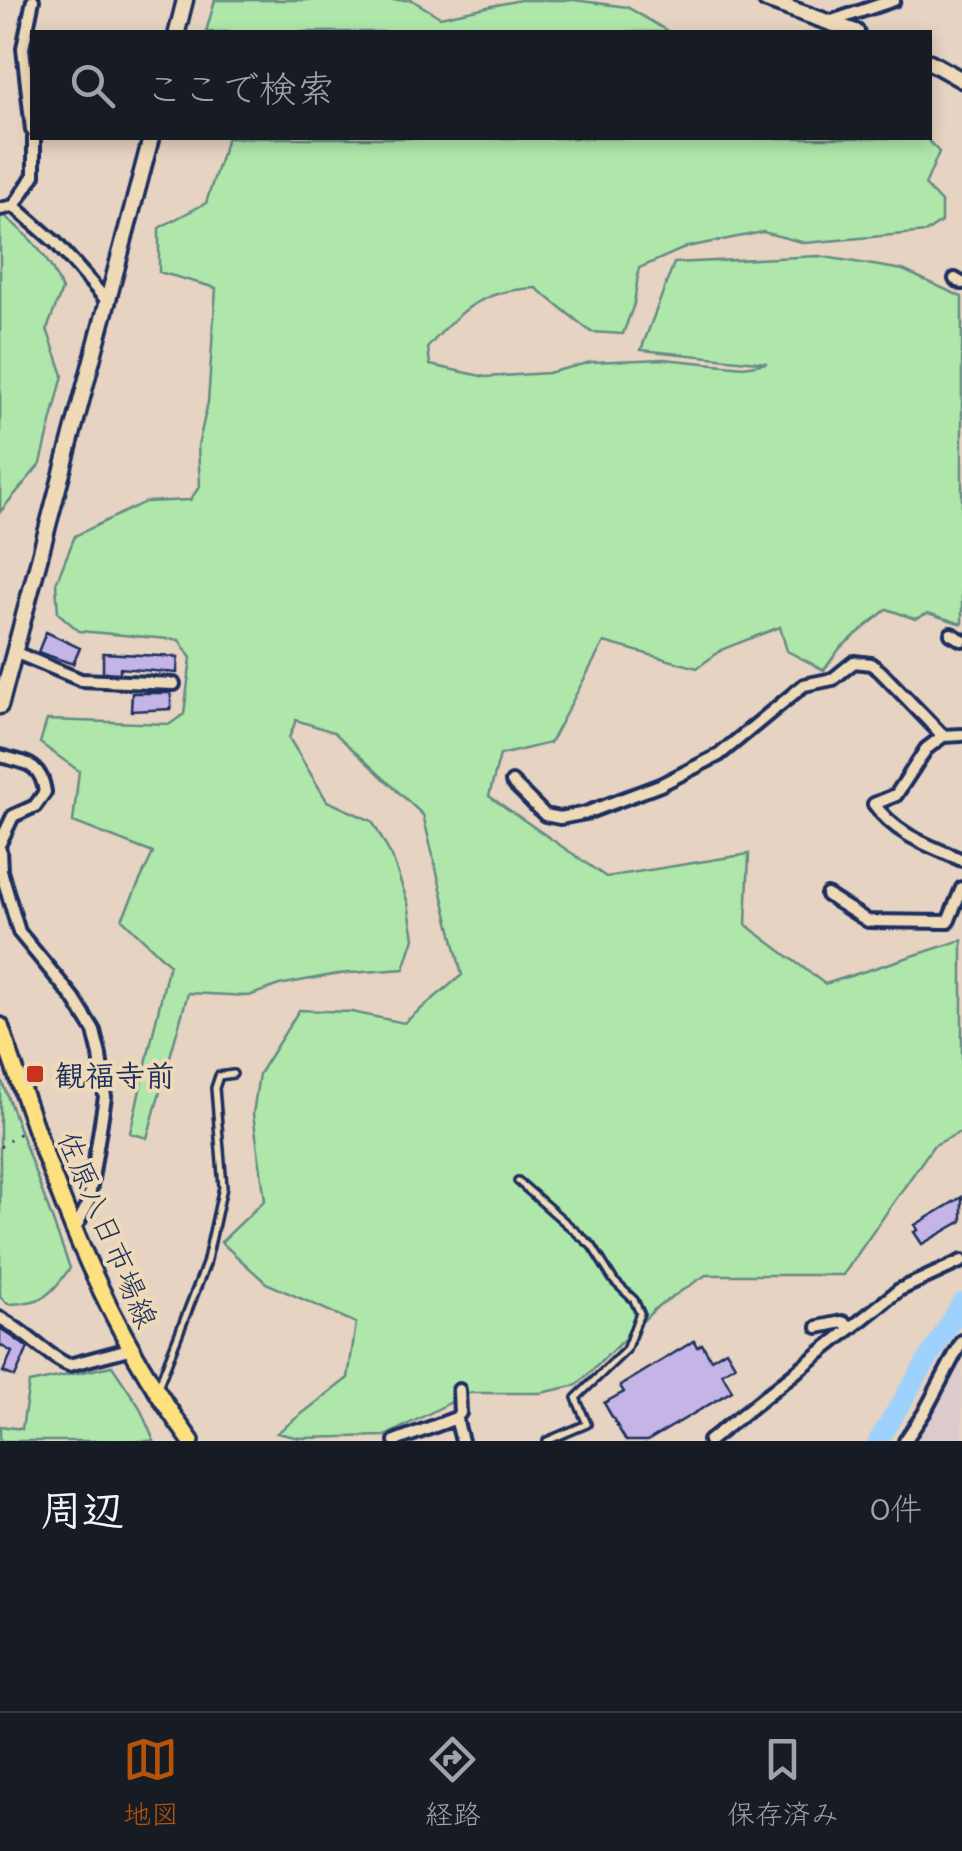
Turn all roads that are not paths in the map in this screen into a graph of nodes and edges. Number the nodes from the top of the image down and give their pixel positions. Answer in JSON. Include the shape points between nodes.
{"nodes":[{"id":1,"x":32,"y":0,"type":"edge"},
{"id":2,"x":185,"y":0,"type":"edge"},
{"id":3,"x":766,"y":0,"type":"edge"},
{"id":4,"x":894,"y":0,"type":"edge"},
{"id":5,"x":828,"y":22,"type":"junction"},
{"id":6,"x":178,"y":30,"type":"edge"},
{"id":7,"x":850,"y":30,"type":"edge"},
{"id":8,"x":932,"y":63,"type":"edge"},
{"id":9,"x":962,"y":80,"type":"edge"},
{"id":10,"x":30,"y":110,"type":"edge"},
{"id":11,"x":34,"y":140,"type":"edge"},
{"id":12,"x":150,"y":140,"type":"edge"},
{"id":13,"x":14,"y":206,"type":"junction"},
{"id":14,"x":0,"y":209,"type":"edge"},
{"id":15,"x":109,"y":303,"type":"junction"},
{"id":16,"x":14,"y":652,"type":"junction"},
{"id":17,"x":174,"y":684,"type":"dead end"},
{"id":18,"x":0,"y":706,"type":"edge"},
{"id":19,"x":962,"y":735,"type":"edge"},
{"id":20,"x":943,"y":736,"type":"junction"},
{"id":21,"x":0,"y":756,"type":"edge"},
{"id":22,"x":512,"y":782,"type":"dead end"},
{"id":23,"x":0,"y":846,"type":"edge"},
{"id":24,"x":962,"y":860,"type":"edge"},
{"id":25,"x":962,"y":888,"type":"edge"},
{"id":26,"x":826,"y":895,"type":"dead end"},
{"id":27,"x":0,"y":1026,"type":"edge"},
{"id":28,"x":232,"y":1074,"type":"dead end"},
{"id":29,"x":518,"y":1181,"type":"dead end"},
{"id":30,"x":71,"y":1225,"type":"junction"},
{"id":31,"x":962,"y":1261,"type":"edge"},
{"id":32,"x":0,"y":1318,"type":"edge"},
{"id":33,"x":853,"y":1326,"type":"junction"},
{"id":34,"x":818,"y":1327,"type":"dead end"},
{"id":35,"x":962,"y":1341,"type":"edge"},
{"id":36,"x":129,"y":1349,"type":"junction"},
{"id":37,"x":459,"y":1390,"type":"dead end"},
{"id":38,"x":156,"y":1394,"type":"junction"},
{"id":39,"x":456,"y":1418,"type":"junction"},
{"id":40,"x":190,"y":1441,"type":"edge"},
{"id":41,"x":395,"y":1441,"type":"edge"},
{"id":42,"x":462,"y":1441,"type":"edge"},
{"id":43,"x":547,"y":1441,"type":"edge"},
{"id":44,"x":708,"y":1441,"type":"edge"},
{"id":45,"x":905,"y":1441,"type":"edge"}],
"edges":[{"from":1,"to":10,"type":"street","via":[[24,48]]},
{"from":2,"to":6,"type":"street"},
{"from":3,"to":5,"type":"street"},
{"from":4,"to":5,"type":"street"},
{"from":5,"to":7,"type":"street"},
{"from":8,"to":9,"type":"street"},
{"from":11,"to":13,"type":"street","via":[[34,175]]},
{"from":12,"to":15,"type":"street"},
{"from":13,"to":14,"type":"street"},
{"from":13,"to":15,"type":"street"},
{"from":15,"to":16,"type":"street"},
{"from":16,"to":17,"type":"street","via":[[80,680]]},
{"from":16,"to":18,"type":"street"},
{"from":19,"to":20,"type":"street"},
{"from":20,"to":22,"type":"street","via":[[880,671],[854,662],[832,679],[804,685],[720,755],[586,813],[545,816]]},
{"from":20,"to":24,"type":"street","via":[[896,795],[874,804],[905,836]]},
{"from":21,"to":23,"type":"street","via":[[32,765],[42,775],[44,792],[13,816]]},
{"from":23,"to":30,"type":"street","via":[[19,932],[74,999],[100,1055],[105,1098],[94,1170],[88,1204]]},
{"from":25,"to":26,"type":"street","via":[[948,922],[868,921]]},
{"from":27,"to":30,"type":"main road","name":"佐原八日市場線"},
{"from":28,"to":38,"type":"lane","via":[[219,1076],[215,1088],[223,1187],[206,1264]]},
{"from":29,"to":43,"type":"lane","via":[[592,1246],[640,1313],[626,1350],[576,1398],[587,1424]]},
{"from":30,"to":36,"type":"main road","name":"佐原八日市場線"},
{"from":31,"to":33,"type":"street","via":[[900,1290]]},
{"from":32,"to":36,"type":"street","via":[[62,1363]]},
{"from":33,"to":34,"type":"street"},
{"from":33,"to":44,"type":"street"},
{"from":35,"to":45,"type":"street"},
{"from":36,"to":38,"type":"main road","name":"佐原八日市場線"},
{"from":37,"to":39,"type":"street"},
{"from":38,"to":40,"type":"main road","name":"佐原八日市場線"},
{"from":39,"to":41,"type":"street"},
{"from":39,"to":42,"type":"street"}]}
